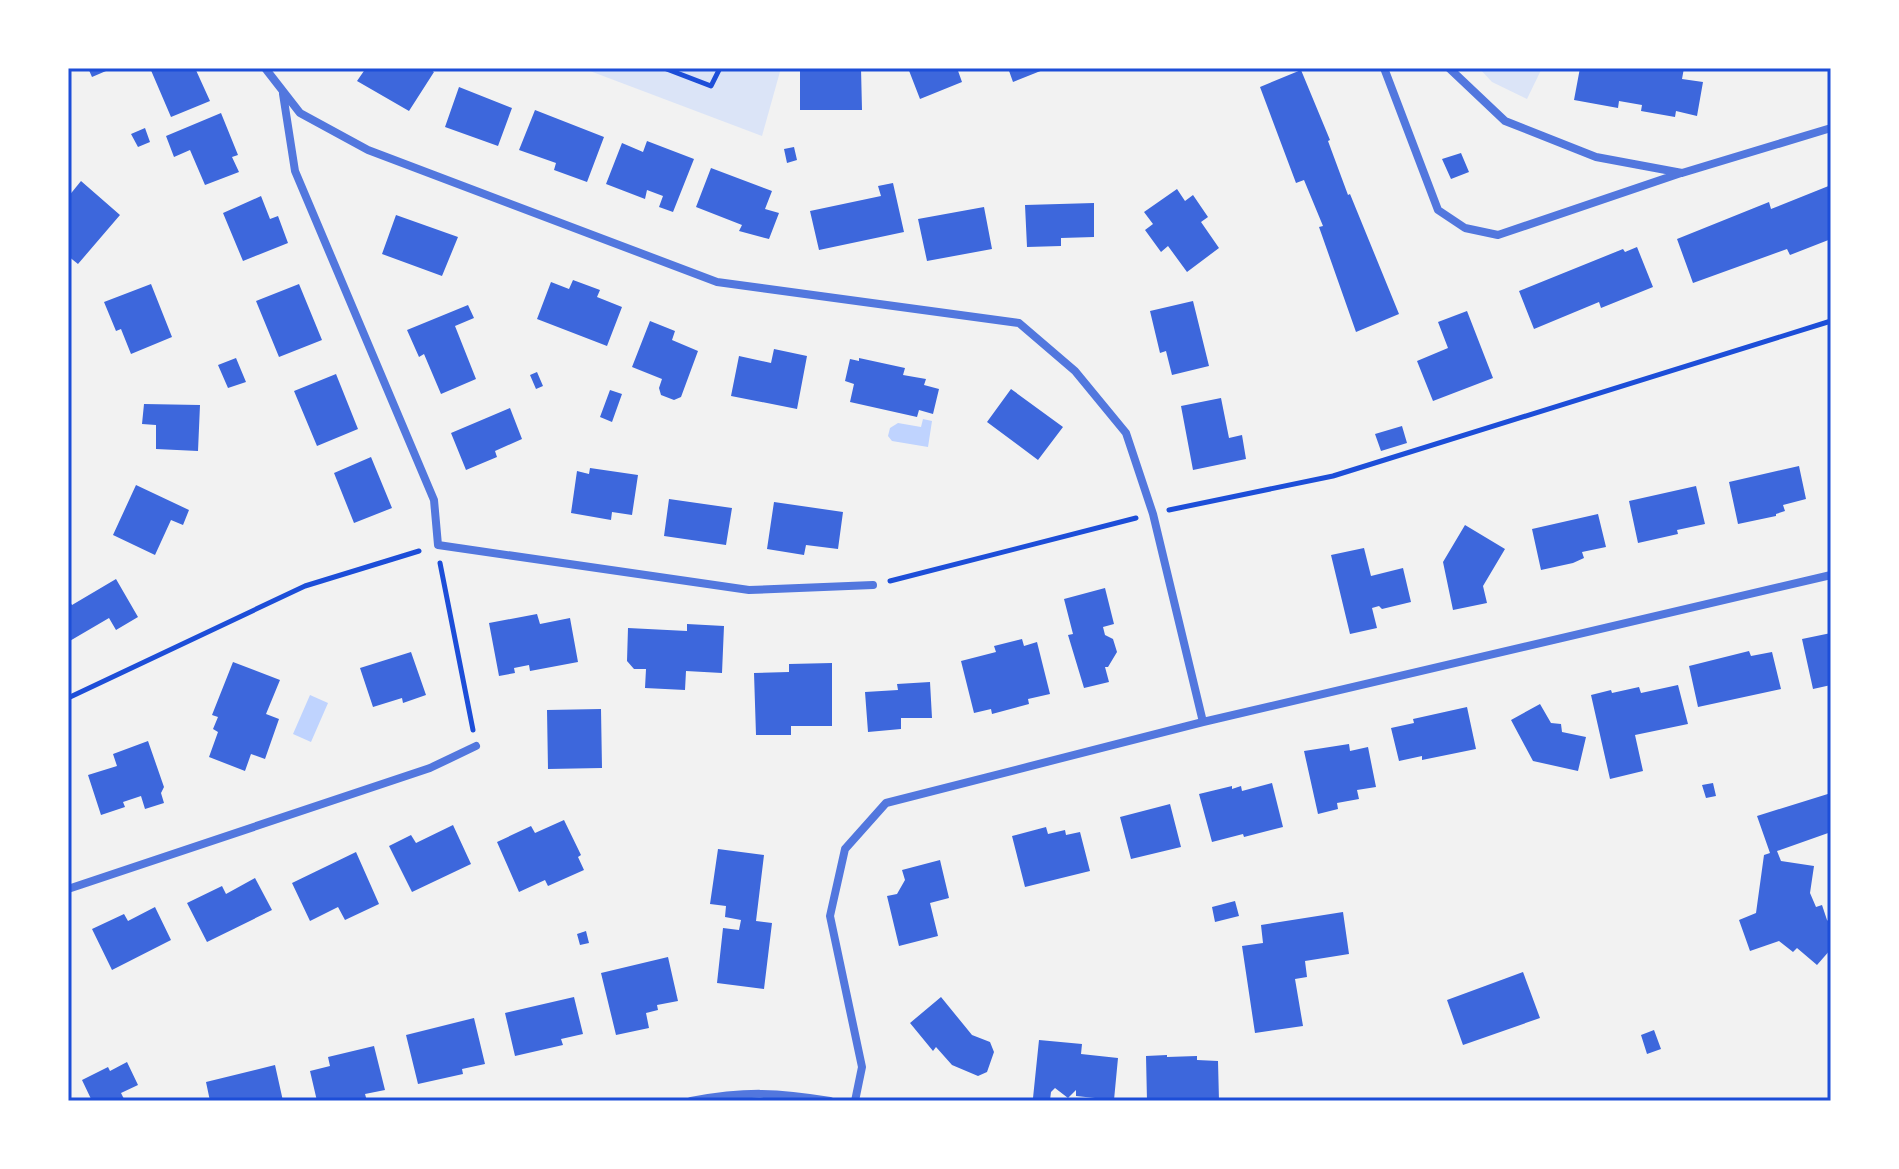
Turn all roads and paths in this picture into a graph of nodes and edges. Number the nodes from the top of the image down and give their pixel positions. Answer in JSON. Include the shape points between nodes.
{"nodes":[{"id":1,"x":265,"y":68,"type":"edge"},
{"id":2,"x":664,"y":68,"type":"edge"},
{"id":3,"x":720,"y":68,"type":"edge"},
{"id":4,"x":1384,"y":68,"type":"edge"},
{"id":5,"x":1449,"y":68,"type":"edge"},
{"id":6,"x":283,"y":91,"type":"junction"},
{"id":7,"x":1831,"y":128,"type":"edge"},
{"id":8,"x":1682,"y":173,"type":"junction"},
{"id":9,"x":1831,"y":321,"type":"edge"},
{"id":10,"x":1153,"y":514,"type":"junction"},
{"id":11,"x":438,"y":545,"type":"junction"},
{"id":12,"x":1831,"y":575,"type":"edge"},
{"id":13,"x":873,"y":585,"type":"joint"},
{"id":14,"x":68,"y":698,"type":"edge"},
{"id":15,"x":1203,"y":722,"type":"junction"},
{"id":16,"x":476,"y":746,"type":"joint"},
{"id":17,"x":68,"y":889,"type":"edge"},
{"id":18,"x":691,"y":1101,"type":"edge"},
{"id":19,"x":830,"y":1101,"type":"edge"},
{"id":20,"x":855,"y":1101,"type":"edge"}],
"edges":[{"from":1,"to":6,"type":"street"},
{"from":2,"to":3,"type":"path","via":[[711,86]]},
{"from":4,"to":8,"type":"street","via":[[1438,210],[1465,228],[1498,235]]},
{"from":5,"to":8,"type":"street","via":[[1505,121],[1596,157]]},
{"from":6,"to":10,"type":"street","via":[[300,113],[368,150],[717,282],[1019,323],[1075,371],[1126,433]]},
{"from":6,"to":11,"type":"street","via":[[295,171],[434,500]]},
{"from":7,"to":8,"type":"street"},
{"from":9,"to":10,"type":"path","via":[[1333,476]]},
{"from":10,"to":13,"type":"path"},
{"from":10,"to":15,"type":"street"},
{"from":11,"to":13,"type":"street","via":[[749,590]]},
{"from":11,"to":14,"type":"path","via":[[305,586]]},
{"from":11,"to":16,"type":"path"},
{"from":12,"to":15,"type":"street"},
{"from":15,"to":20,"type":"street","via":[[886,803],[845,849],[830,916],[862,1067]]},
{"from":16,"to":17,"type":"street","via":[[430,768]]},
{"from":18,"to":19,"type":"street","via":[[781,1093]]}]}
